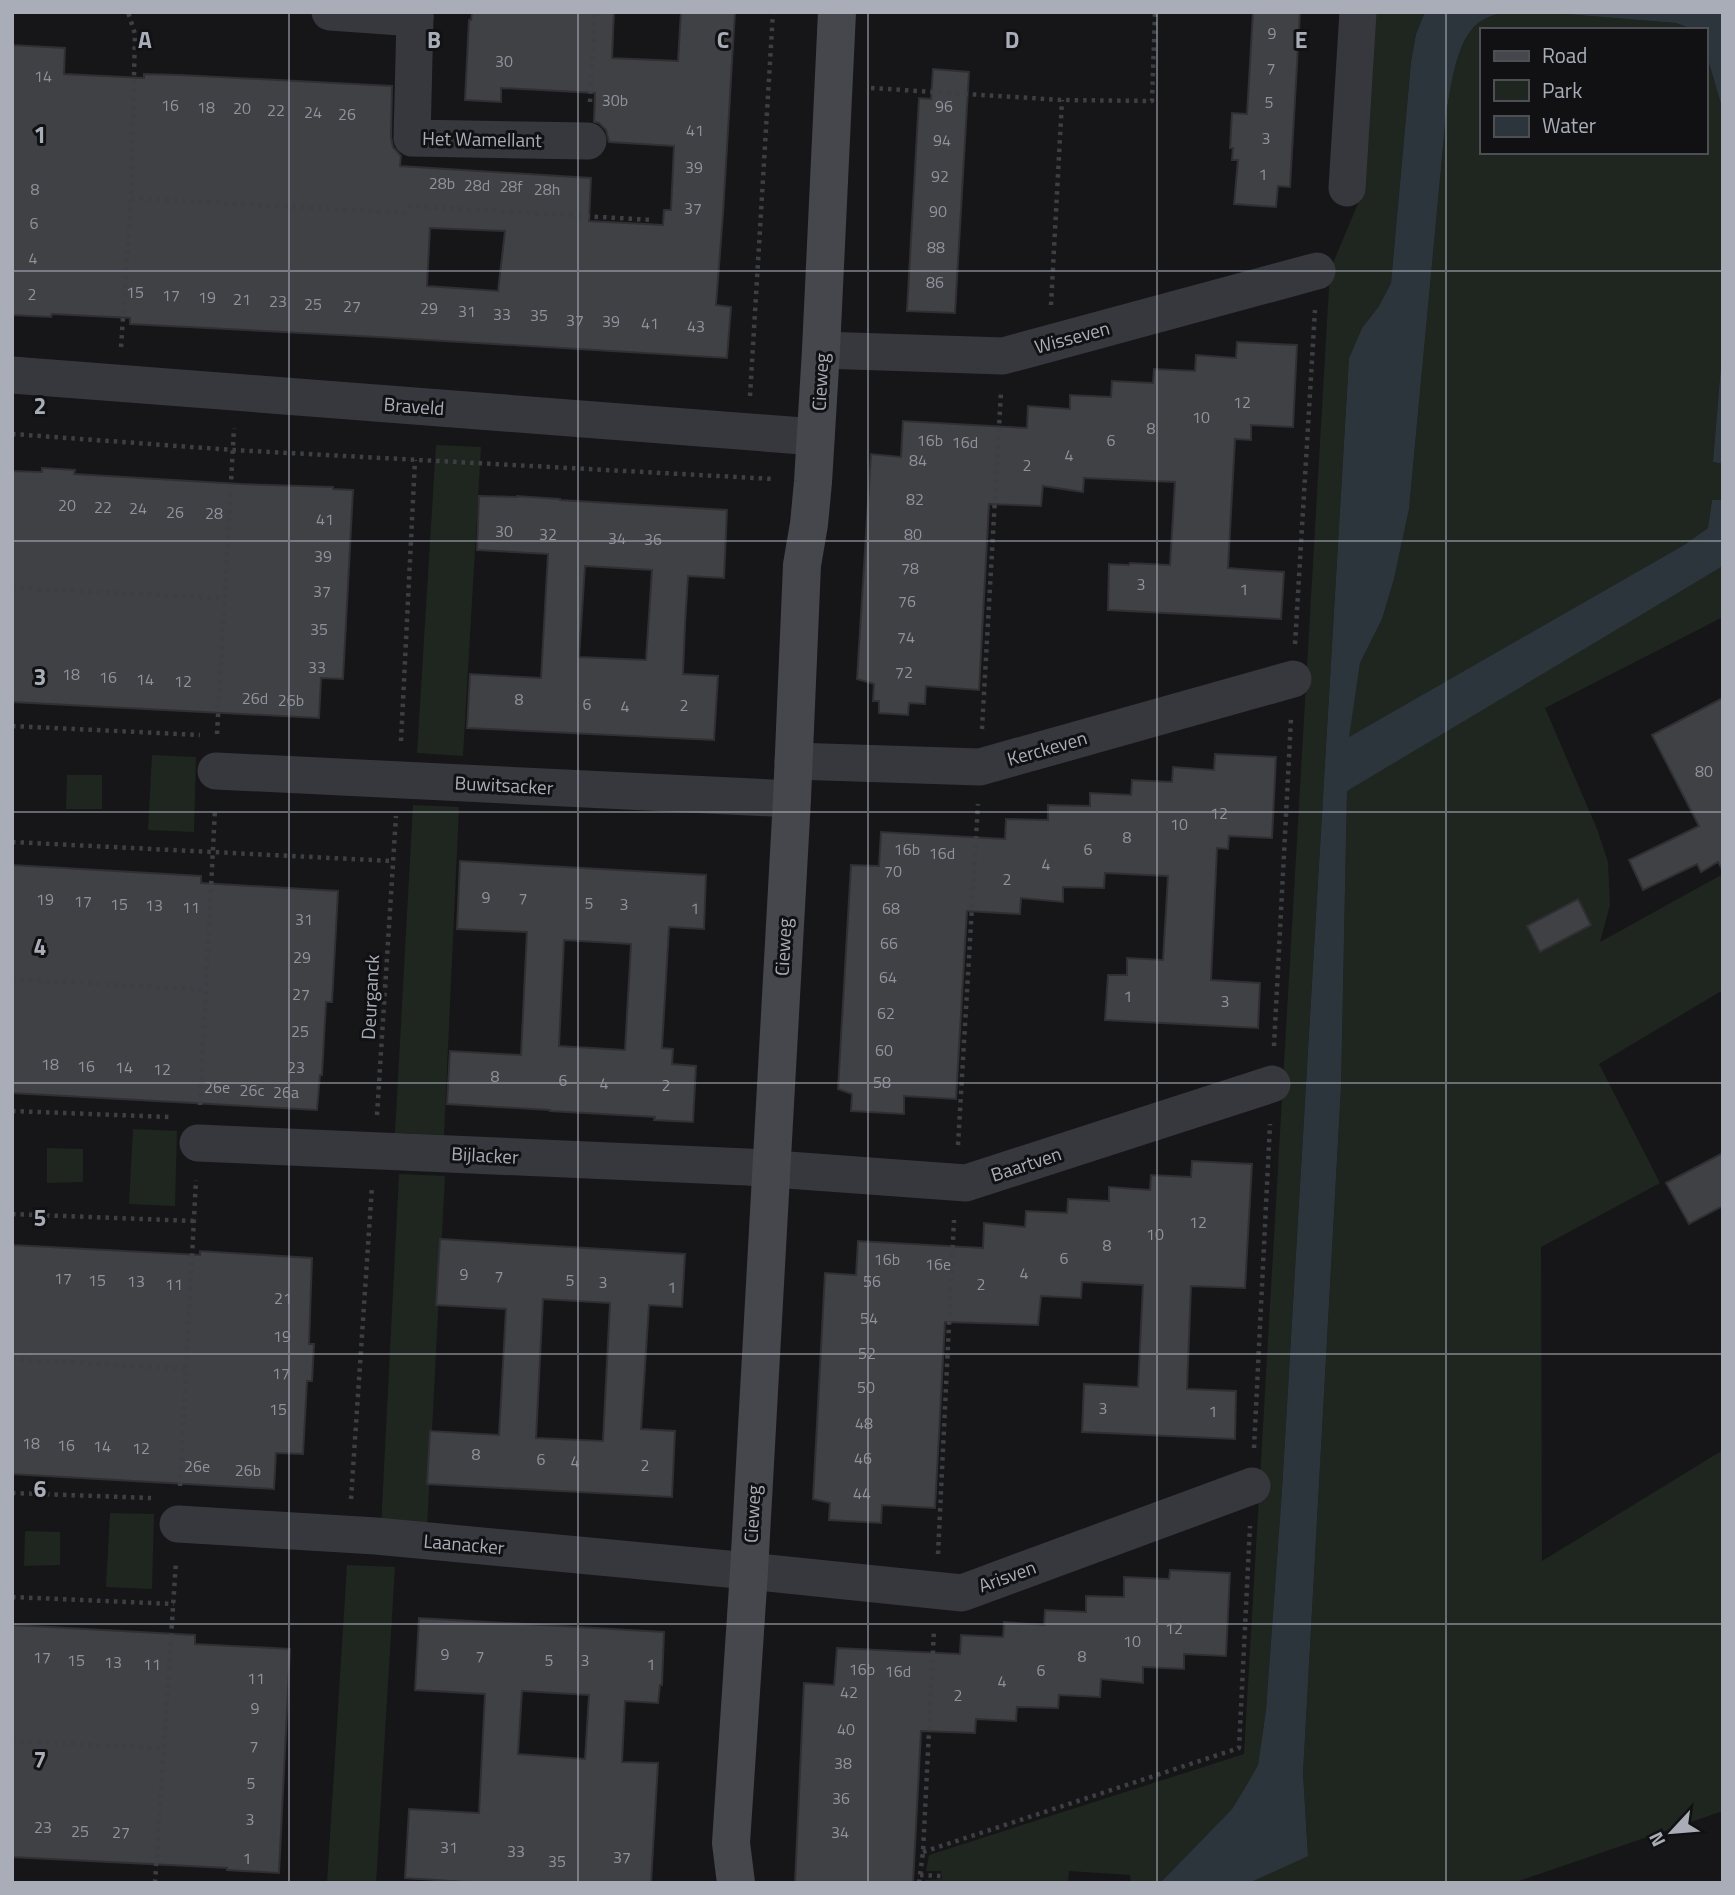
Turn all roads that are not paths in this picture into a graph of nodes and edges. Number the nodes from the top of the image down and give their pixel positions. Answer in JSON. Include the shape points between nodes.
{"nodes":[{"id":1,"x":330,"y":12,"type":"edge"},
{"id":2,"x":837,"y":12,"type":"edge"},
{"id":3,"x":1358,"y":12,"type":"edge"},
{"id":4,"x":415,"y":15,"type":"edge"},
{"id":5,"x":588,"y":141,"type":"road end"},
{"id":6,"x":1347,"y":188,"type":"dead end"},
{"id":7,"x":1317,"y":271,"type":"road end"},
{"id":8,"x":821,"y":350,"type":"junction"},
{"id":9,"x":12,"y":375,"type":"edge"},
{"id":10,"x":816,"y":437,"type":"junction"},
{"id":11,"x":1293,"y":678,"type":"road end"},
{"id":12,"x":793,"y":761,"type":"junction"},
{"id":13,"x":216,"y":771,"type":"dead end"},
{"id":14,"x":792,"y":799,"type":"junction"},
{"id":15,"x":1272,"y":1084,"type":"road end"},
{"id":16,"x":198,"y":1143,"type":"dead end"},
{"id":17,"x":771,"y":1168,"type":"junction"},
{"id":18,"x":1252,"y":1486,"type":"road end"},
{"id":19,"x":178,"y":1524,"type":"dead end"},
{"id":20,"x":749,"y":1571,"type":"junction"},
{"id":21,"x":736,"y":1883,"type":"edge"}],
"edges":[{"from":1,"to":4,"type":"street","name":"Het Wamellant"},
{"from":2,"to":8,"type":"street","name":"Cieweg"},
{"from":3,"to":6,"type":"street"},
{"from":4,"to":5,"type":"street","name":"Het Wamellant","via":[[412,138]]},
{"from":7,"to":8,"type":"street","name":"Wisseven","via":[[1003,356]]},
{"from":8,"to":10,"type":"street","name":"Cieweg"},
{"from":9,"to":10,"type":"street","name":"Braveld"},
{"from":10,"to":12,"type":"street","name":"Cieweg","via":[[802,565]]},
{"from":11,"to":12,"type":"street","name":"Kerckeven","via":[[980,767]]},
{"from":12,"to":14,"type":"street","name":"Cieweg"},
{"from":13,"to":14,"type":"street","name":"Buwitsacker"},
{"from":14,"to":17,"type":"street","name":"Cieweg"},
{"from":15,"to":17,"type":"street","name":"Baartven","via":[[966,1183]]},
{"from":16,"to":17,"type":"street","name":"Bijlacker"},
{"from":17,"to":20,"type":"street","name":"Cieweg"},
{"from":18,"to":20,"type":"street","name":"Arisven","via":[[962,1593]]},
{"from":19,"to":20,"type":"street","name":"Laanacker"},
{"from":20,"to":21,"type":"street","name":"Cieweg","via":[[731,1843]]}]}
